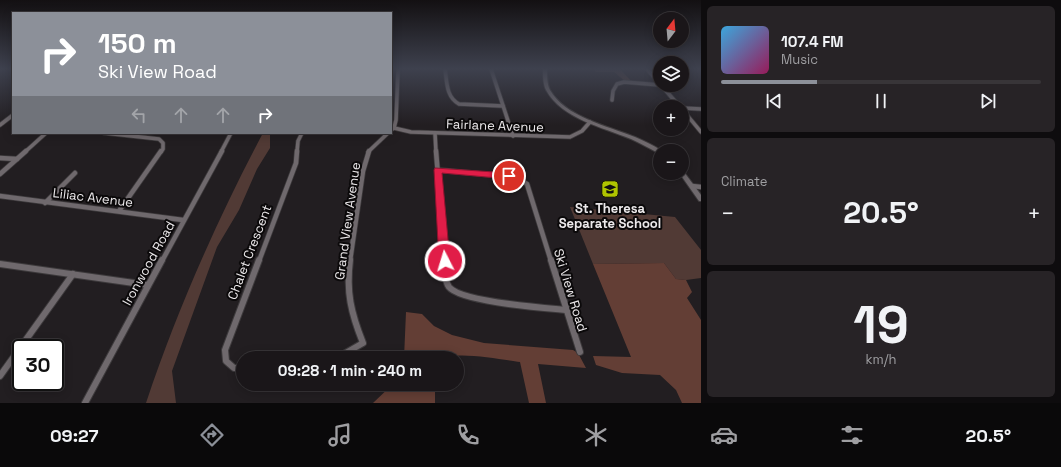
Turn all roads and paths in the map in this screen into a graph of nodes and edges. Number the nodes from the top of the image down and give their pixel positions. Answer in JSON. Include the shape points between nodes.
{"nodes":[{"id":1,"x":398,"y":88,"type":"edge"},
{"id":2,"x":448,"y":88,"type":"edge"},
{"id":3,"x":497,"y":88,"type":"edge"},
{"id":4,"x":547,"y":88,"type":"edge"},
{"id":5,"x":615,"y":88,"type":"edge"},
{"id":6,"x":667,"y":92,"type":"edge"},
{"id":7,"x":612,"y":100,"type":"dead end"},
{"id":8,"x":674,"y":100,"type":"edge"},
{"id":9,"x":503,"y":106,"type":"junction"},
{"id":10,"x":392,"y":108,"type":"edge"},
{"id":11,"x":397,"y":108,"type":"junction"},
{"id":12,"x":689,"y":109,"type":"edge"},
{"id":13,"x":701,"y":110,"type":"edge"},
{"id":14,"x":12,"y":115,"type":"edge"},
{"id":15,"x":689,"y":117,"type":"edge"},
{"id":16,"x":590,"y":122,"type":"junction"},
{"id":17,"x":0,"y":125,"type":"edge"},
{"id":18,"x":392,"y":129,"type":"edge"},
{"id":19,"x":701,"y":132,"type":"edge"},
{"id":20,"x":435,"y":133,"type":"junction"},
{"id":21,"x":45,"y":134,"type":"edge"},
{"id":22,"x":113,"y":134,"type":"edge"},
{"id":23,"x":230,"y":134,"type":"edge"},
{"id":24,"x":301,"y":134,"type":"edge"},
{"id":25,"x":387,"y":134,"type":"edge"},
{"id":26,"x":513,"y":136,"type":"junction"},
{"id":27,"x":653,"y":148,"type":"edge"},
{"id":28,"x":0,"y":158,"type":"edge"},
{"id":29,"x":17,"y":159,"type":"junction"},
{"id":30,"x":438,"y":170,"type":"junction"},
{"id":31,"x":75,"y":172,"type":"dead end"},
{"id":32,"x":0,"y":174,"type":"edge"},
{"id":33,"x":687,"y":180,"type":"edge"},
{"id":34,"x":692,"y":186,"type":"junction"},
{"id":35,"x":701,"y":187,"type":"edge"},
{"id":36,"x":0,"y":196,"type":"edge"},
{"id":37,"x":701,"y":199,"type":"edge"},
{"id":38,"x":45,"y":203,"type":"junction"},
{"id":39,"x":119,"y":211,"type":"junction"},
{"id":40,"x":183,"y":220,"type":"junction"},
{"id":41,"x":0,"y":264,"type":"edge"},
{"id":42,"x":73,"y":274,"type":"junction"},
{"id":43,"x":148,"y":285,"type":"junction"},
{"id":44,"x":566,"y":310,"type":"junction"},
{"id":45,"x":349,"y":351,"type":"edge"},
{"id":46,"x":580,"y":352,"type":"dead end"},
{"id":47,"x":236,"y":368,"type":"edge"},
{"id":48,"x":0,"y":376,"type":"edge"},
{"id":49,"x":85,"y":403,"type":"edge"}],
"edges":[{"from":1,"to":11,"type":"street"},
{"from":2,"to":9,"type":"street","via":[[449,96],[459,104]]},
{"from":3,"to":9,"type":"street"},
{"from":4,"to":16,"type":"street","via":[[550,95],[568,110]]},
{"from":5,"to":7,"type":"street"},
{"from":6,"to":8,"type":"street"},
{"from":9,"to":26,"type":"street"},
{"from":10,"to":11,"type":"street"},
{"from":11,"to":18,"type":"street"},
{"from":12,"to":13,"type":"street"},
{"from":14,"to":17,"type":"street"},
{"from":15,"to":19,"type":"street"},
{"from":16,"to":26,"type":"street","name":"Fairlane Avenue","via":[[582,132],[570,137]]},
{"from":16,"to":27,"type":"street","via":[[635,138]]},
{"from":18,"to":20,"type":"street","name":"Fairlane Avenue"},
{"from":20,"to":26,"type":"street","name":"Fairlane Avenue"},
{"from":20,"to":30,"type":"street"},
{"from":21,"to":29,"type":"street"},
{"from":22,"to":39,"type":"street","via":[[159,139],[163,143],[163,149]]},
{"from":23,"to":40,"type":"street","name":"Ironwood Road"},
{"from":24,"to":47,"type":"street","name":"Chalet Crescent","via":[[298,140],[296,163],[224,350],[226,361]]},
{"from":25,"to":45,"type":"street","name":"Grand View Avenue","via":[[368,152],[363,171],[349,270],[349,300],[353,319],[363,343]]},
{"from":28,"to":29,"type":"street"},
{"from":29,"to":32,"type":"street"},
{"from":30,"to":44,"type":"street","name":"Ski View Road","via":[[516,177],[527,184]]},
{"from":30,"to":44,"type":"street","via":[[446,277],[450,288],[462,295],[478,299]]},
{"from":31,"to":38,"type":"street"},
{"from":33,"to":34,"type":"street"},
{"from":34,"to":35,"type":"street"},
{"from":34,"to":37,"type":"street"},
{"from":36,"to":38,"type":"street","name":"Liliac Avenue"},
{"from":38,"to":39,"type":"street","name":"Liliac Avenue"},
{"from":39,"to":40,"type":"street","name":"Liliac Avenue"},
{"from":40,"to":43,"type":"street","name":"Ironwood Road"},
{"from":41,"to":42,"type":"street"},
{"from":42,"to":43,"type":"street"},
{"from":42,"to":48,"type":"street"},
{"from":43,"to":49,"type":"street","name":"Ironwood Road"},
{"from":44,"to":46,"type":"street","name":"Ski View Road"}]}
